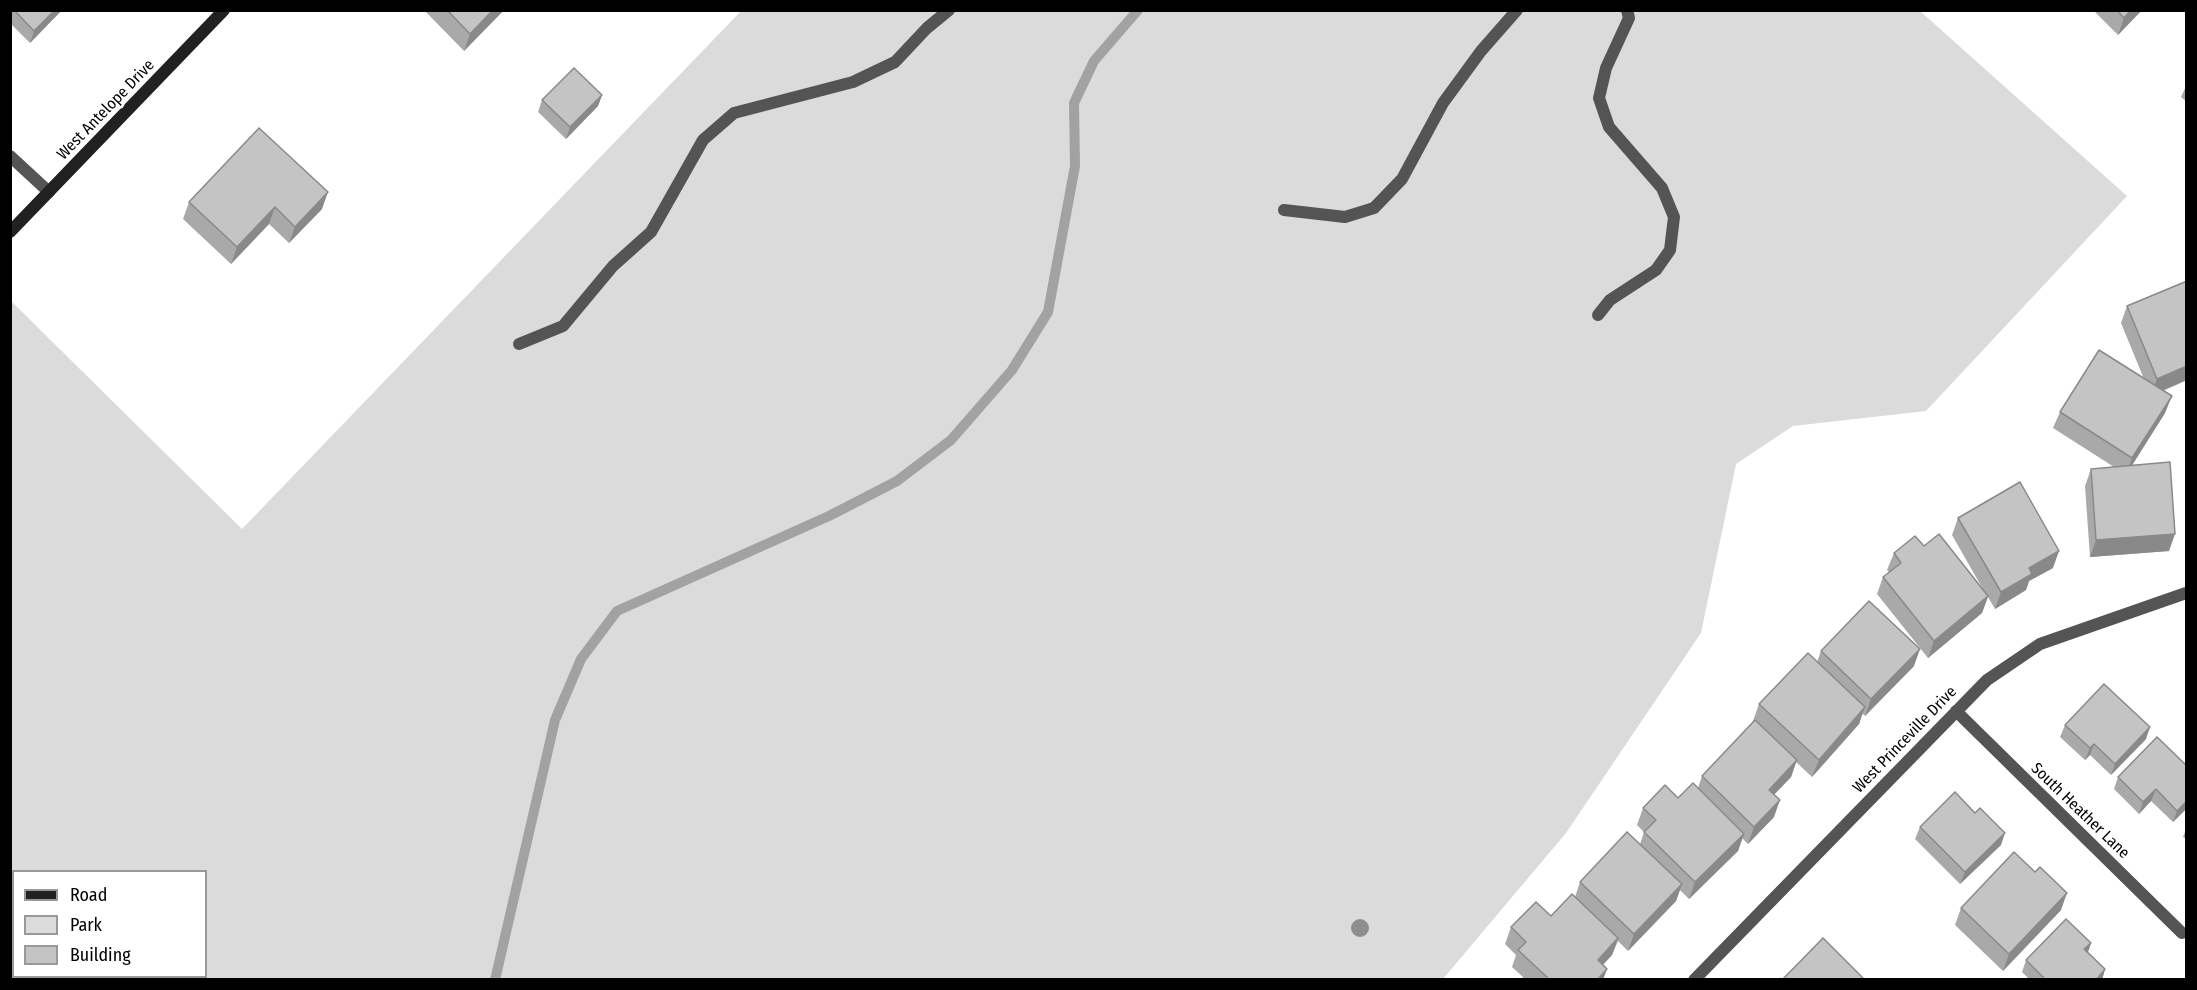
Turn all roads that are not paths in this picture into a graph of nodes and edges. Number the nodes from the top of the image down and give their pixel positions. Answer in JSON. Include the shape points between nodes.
{"nodes":[{"id":1,"x":224,"y":10,"type":"edge"},
{"id":2,"x":950,"y":10,"type":"edge"},
{"id":3,"x":1517,"y":10,"type":"edge"},
{"id":4,"x":1627,"y":10,"type":"edge"},
{"id":5,"x":10,"y":156,"type":"edge"},
{"id":6,"x":49,"y":192,"type":"junction"},
{"id":7,"x":1284,"y":210,"type":"dead end"},
{"id":8,"x":10,"y":232,"type":"edge"},
{"id":9,"x":1598,"y":315,"type":"dead end"},
{"id":10,"x":519,"y":344,"type":"dead end"},
{"id":11,"x":2187,"y":593,"type":"edge"},
{"id":12,"x":1956,"y":711,"type":"junction"},
{"id":13,"x":2182,"y":933,"type":"dead end"},
{"id":14,"x":1694,"y":980,"type":"edge"}],
"edges":[{"from":1,"to":6,"type":"main road","name":"West Antelope Drive"},
{"from":2,"to":10,"type":"street","via":[[895,62],[853,82],[734,113],[703,140],[651,232],[613,266],[563,326]]},
{"from":3,"to":7,"type":"street","via":[[1443,103],[1402,179],[1374,208],[1345,217]]},
{"from":4,"to":9,"type":"street","via":[[1629,18],[1606,68],[1599,98],[1609,128],[1662,188],[1674,217],[1670,250],[1656,270],[1610,300]]},
{"from":5,"to":6,"type":"street"},
{"from":6,"to":8,"type":"main road","name":"West Antelope Drive"},
{"from":11,"to":12,"type":"street","name":"West Princeville Drive","via":[[2040,644],[1987,680]]},
{"from":12,"to":13,"type":"street","name":"South Heather Lane"},
{"from":12,"to":14,"type":"street","name":"West Princeville Drive"}]}
